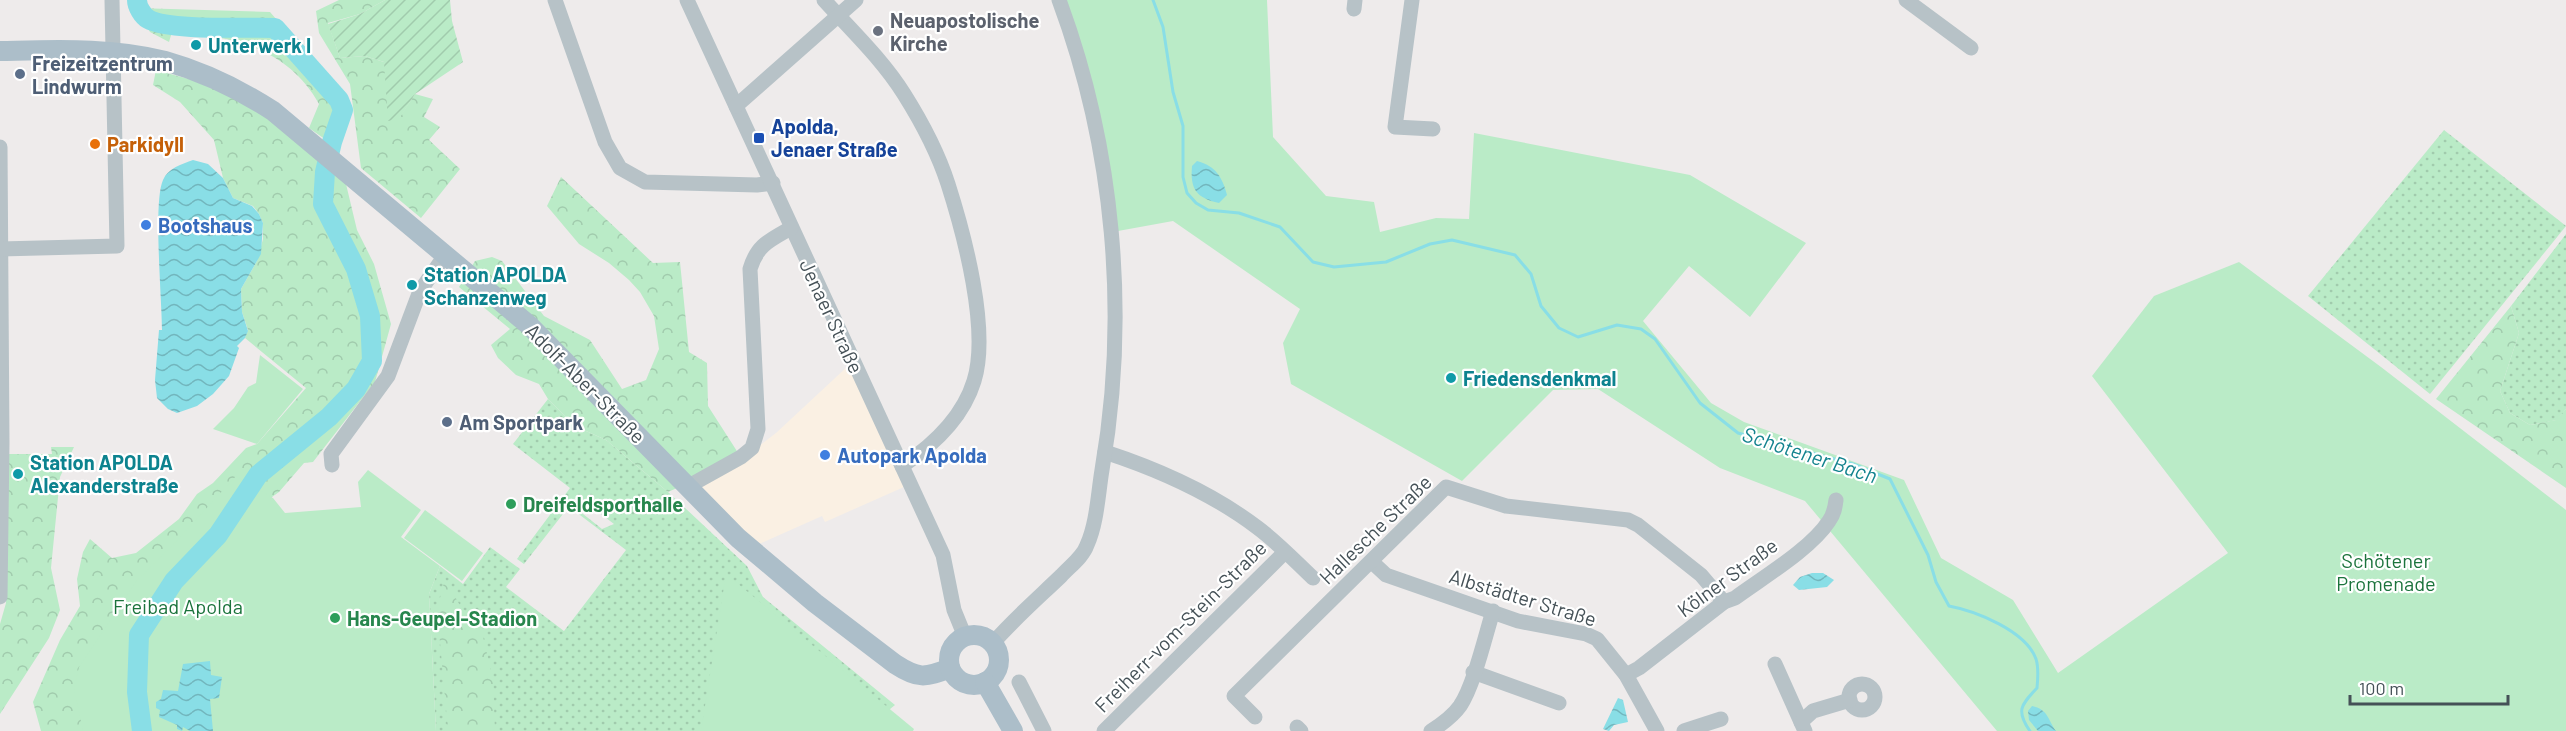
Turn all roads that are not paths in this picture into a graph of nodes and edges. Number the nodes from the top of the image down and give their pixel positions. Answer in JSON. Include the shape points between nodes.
{"nodes":[{"id":1,"x":112,"y":0,"type":"edge"},
{"id":2,"x":555,"y":0,"type":"edge"},
{"id":3,"x":687,"y":0,"type":"edge"},
{"id":4,"x":824,"y":0,"type":"edge"},
{"id":5,"x":856,"y":0,"type":"edge"},
{"id":6,"x":1059,"y":0,"type":"edge"},
{"id":7,"x":1412,"y":0,"type":"edge"},
{"id":8,"x":1906,"y":0,"type":"edge"},
{"id":9,"x":838,"y":16,"type":"junction"},
{"id":10,"x":1971,"y":48,"type":"dead end"},
{"id":11,"x":0,"y":51,"type":"edge"},
{"id":12,"x":113,"y":53,"type":"junction"},
{"id":13,"x":736,"y":106,"type":"junction"},
{"id":14,"x":1433,"y":129,"type":"dead end"},
{"id":15,"x":0,"y":147,"type":"edge"},
{"id":16,"x":773,"y":183,"type":"junction"},
{"id":17,"x":791,"y":228,"type":"junction"},
{"id":18,"x":1,"y":249,"type":"edge"},
{"id":19,"x":446,"y":254,"type":"junction"},
{"id":20,"x":1105,"y":452,"type":"junction"},
{"id":21,"x":332,"y":465,"type":"dead end"},
{"id":22,"x":902,"y":466,"type":"junction"},
{"id":23,"x":687,"y":487,"type":"junction"},
{"id":24,"x":1836,"y":500,"type":"dead end"},
{"id":25,"x":1285,"y":552,"type":"junction"},
{"id":26,"x":1372,"y":562,"type":"junction"},
{"id":27,"x":1313,"y":578,"type":"dead end"},
{"id":28,"x":0,"y":597,"type":"edge"},
{"id":29,"x":1724,"y":602,"type":"junction"},
{"id":30,"x":1493,"y":611,"type":"junction"},
{"id":31,"x":965,"y":637,"type":"junction"},
{"id":32,"x":993,"y":643,"type":"junction"},
{"id":33,"x":1775,"y":664,"type":"dead end"},
{"id":34,"x":951,"y":668,"type":"junction"},
{"id":35,"x":1473,"y":672,"type":"junction"},
{"id":36,"x":1626,"y":675,"type":"junction"},
{"id":37,"x":986,"y":682,"type":"junction"},
{"id":38,"x":1019,"y":682,"type":"dead end"},
{"id":39,"x":1850,"y":700,"type":"dead end"},
{"id":40,"x":1560,"y":703,"type":"dead end"},
{"id":41,"x":1255,"y":717,"type":"dead end"},
{"id":42,"x":1721,"y":719,"type":"dead end"},
{"id":43,"x":1803,"y":727,"type":"edge"},
{"id":44,"x":1013,"y":731,"type":"edge"},
{"id":45,"x":1044,"y":731,"type":"edge"},
{"id":46,"x":1104,"y":731,"type":"edge"},
{"id":47,"x":1431,"y":731,"type":"edge"},
{"id":48,"x":1658,"y":731,"type":"edge"},
{"id":49,"x":1684,"y":731,"type":"edge"}],
"edges":[{"from":1,"to":12,"type":"street"},
{"from":2,"to":16,"type":"street","via":[[605,142],[620,168],[645,182]]},
{"from":3,"to":13,"type":"street","name":"Jenaer Straße"},
{"from":4,"to":9,"type":"street"},
{"from":5,"to":9,"type":"street"},
{"from":6,"to":20,"type":"street","via":[[1083,73],[1107,198],[1115,291],[1115,347]]},
{"from":7,"to":14,"type":"street","via":[[1395,127]]},
{"from":8,"to":10,"type":"street"},
{"from":9,"to":13,"type":"street"},
{"from":9,"to":22,"type":"street","via":[[903,92],[922,125],[948,182],[975,300],[978,336],[973,384],[961,409],[943,432]]},
{"from":11,"to":12,"type":"main road","name":"Adolf-Aber-Straße"},
{"from":12,"to":18,"type":"street","via":[[117,246]]},
{"from":12,"to":19,"type":"main road","name":"Adolf-Aber-Straße","via":[[163,61],[229,85],[273,111]]},
{"from":13,"to":16,"type":"street","name":"Jenaer Straße"},
{"from":15,"to":18,"type":"street"},
{"from":16,"to":17,"type":"street","name":"Jenaer Straße"},
{"from":17,"to":22,"type":"street","name":"Jenaer Straße"},
{"from":17,"to":23,"type":"street","via":[[760,248],[750,269],[758,429],[752,448]]},
{"from":18,"to":28,"type":"street"},
{"from":19,"to":21,"type":"street","via":[[422,286],[388,376],[331,454]]},
{"from":19,"to":23,"type":"main road","name":"Adolf-Aber-Straße","via":[[530,326]]},
{"from":20,"to":25,"type":"street","name":"Freiherr-vom-Stein-Straße","via":[[1202,492],[1258,528]]},
{"from":20,"to":32,"type":"street","via":[[1087,548]]},
{"from":22,"to":31,"type":"street","name":"Jenaer Straße","via":[[943,555],[954,610]]},
{"from":23,"to":34,"type":"main road","name":"Adolf-Aber-Straße","via":[[775,571],[895,664],[912,675],[931,675]]},
{"from":24,"to":29,"type":"street","name":"Kölner Straße","via":[[1835,511],[1822,530],[1735,598]]},
{"from":25,"to":27,"type":"street","name":"Freiherr-vom-Stein-Straße"},
{"from":25,"to":46,"type":"street","name":"Freiherr-vom-Stein-Straße"},
{"from":26,"to":29,"type":"street","name":"Hallesche Straße","via":[[1446,487],[1506,506],[1628,520],[1701,575]]},
{"from":26,"to":30,"type":"street","name":"Albstädter Straße","via":[[1386,575]]},
{"from":26,"to":41,"type":"street","name":"Hallesche Straße","via":[[1234,696]]},
{"from":29,"to":36,"type":"street","name":"Kölner Straße"},
{"from":30,"to":35,"type":"street"},
{"from":30,"to":36,"type":"street","name":"Albstädter Straße","via":[[1518,621],[1597,639]]},
{"from":31,"to":32,"type":"main road","via":[[980,636]]},
{"from":31,"to":34,"type":"main road","via":[[953,646]]},
{"from":32,"to":37,"type":"main road","via":[[999,664],[997,672]]},
{"from":33,"to":43,"type":"street"},
{"from":34,"to":37,"type":"main road","via":[[965,683]]},
{"from":35,"to":40,"type":"street"},
{"from":35,"to":47,"type":"street","via":[[1459,708]]},
{"from":36,"to":48,"type":"street","name":"Albstädter Straße"},
{"from":37,"to":44,"type":"main road"},
{"from":38,"to":45,"type":"street"},
{"from":39,"to":43,"type":"street","via":[[1813,711]]},
{"from":42,"to":49,"type":"street"}]}
